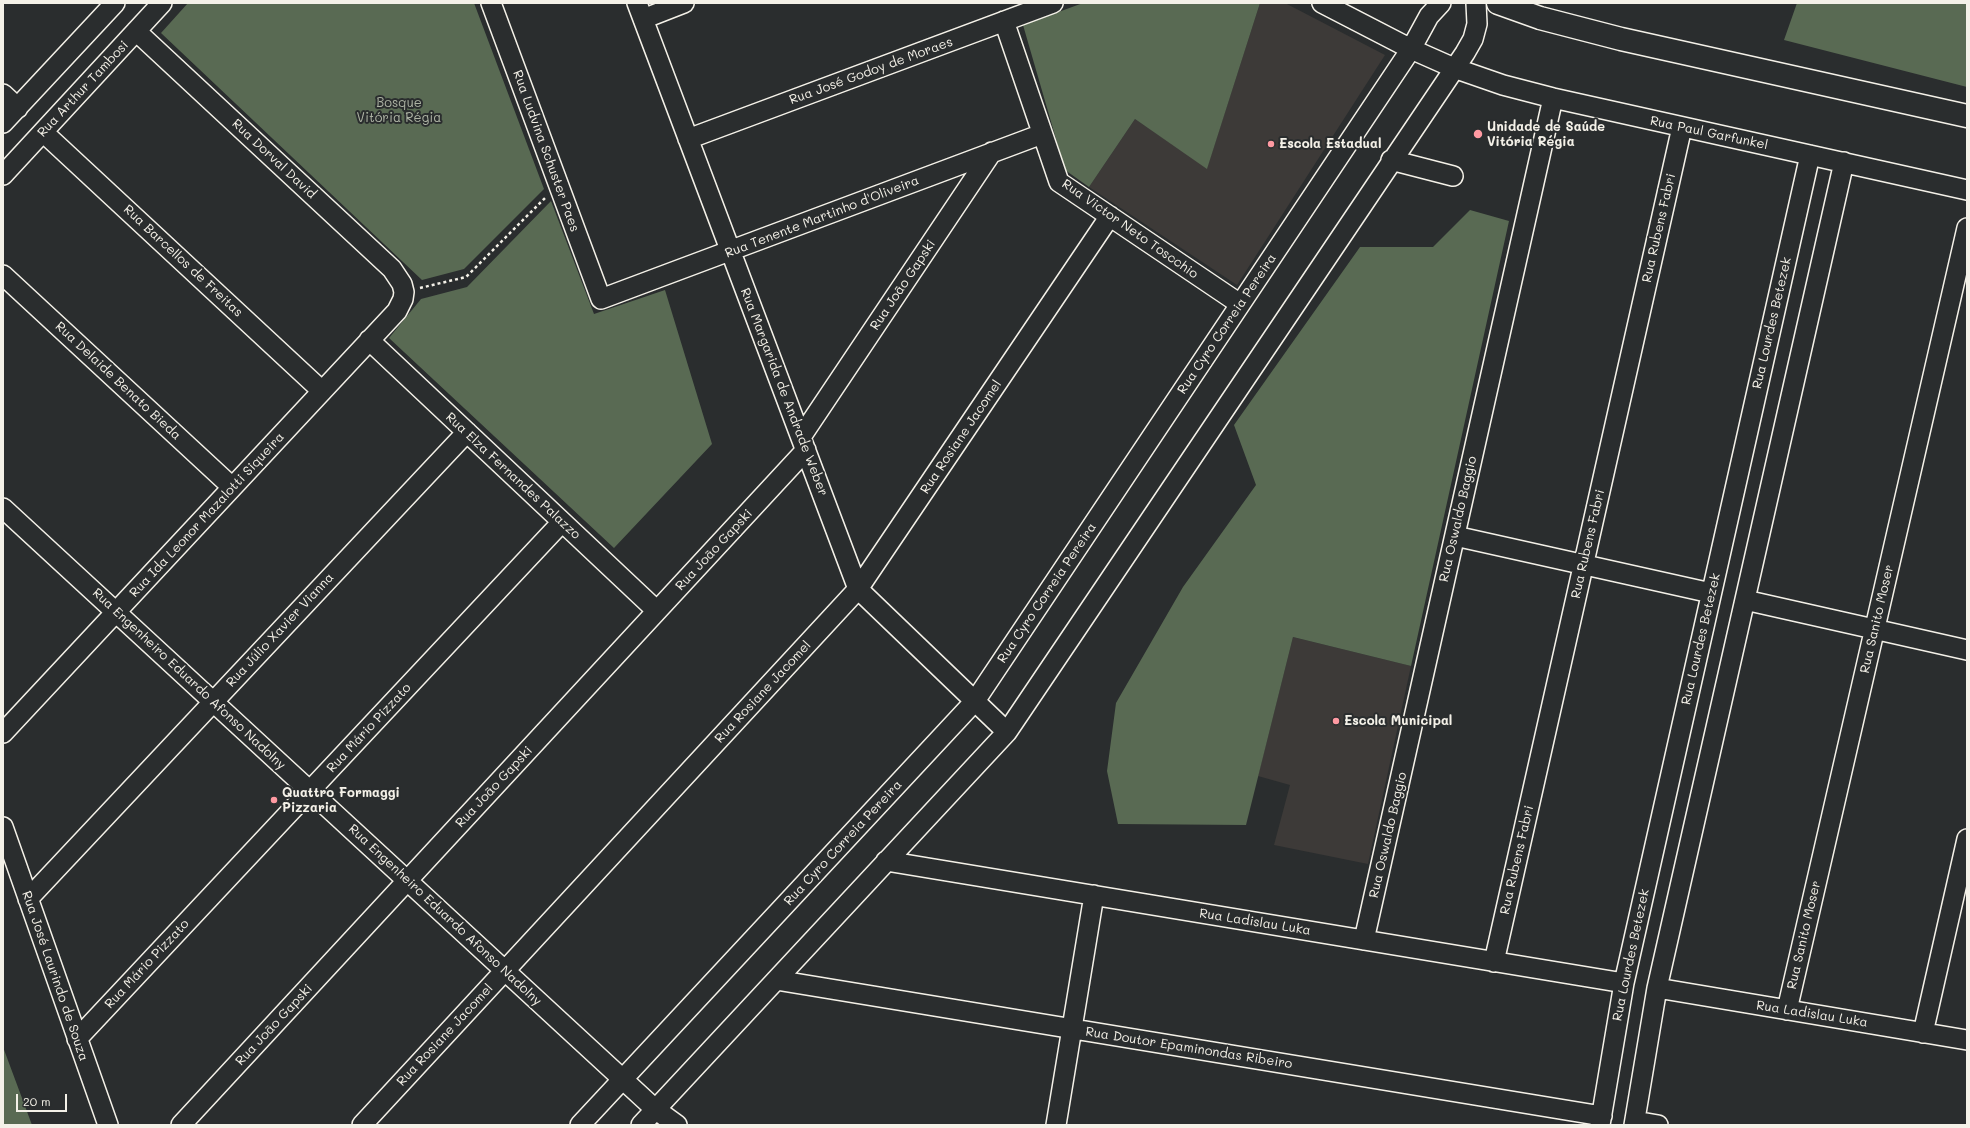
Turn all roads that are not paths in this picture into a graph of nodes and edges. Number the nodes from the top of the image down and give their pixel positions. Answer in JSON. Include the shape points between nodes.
{"nodes":[{"id":1,"x":162,"y":3,"type":"edge"},
{"id":2,"x":491,"y":3,"type":"edge"},
{"id":3,"x":684,"y":3,"type":"edge"},
{"id":4,"x":1053,"y":3,"type":"edge"},
{"id":5,"x":1322,"y":3,"type":"edge"},
{"id":6,"x":1441,"y":3,"type":"edge"},
{"id":7,"x":1476,"y":3,"type":"edge"},
{"id":8,"x":1498,"y":3,"type":"edge"},
{"id":9,"x":110,"y":5,"type":"edge"},
{"id":10,"x":640,"y":11,"type":"edge"},
{"id":11,"x":1004,"y":21,"type":"junction"},
{"id":12,"x":136,"y":31,"type":"junction"},
{"id":13,"x":1411,"y":49,"type":"junction"},
{"id":14,"x":1454,"y":68,"type":"junction"},
{"id":15,"x":3,"y":94,"type":"edge"},
{"id":16,"x":1552,"y":98,"type":"junction"},
{"id":17,"x":18,"y":108,"type":"junction"},
{"id":18,"x":1967,"y":116,"type":"edge"},
{"id":19,"x":3,"y":123,"type":"edge"},
{"id":20,"x":1682,"y":127,"type":"junction"},
{"id":21,"x":43,"y":132,"type":"junction"},
{"id":22,"x":1042,"y":134,"type":"junction"},
{"id":23,"x":688,"y":139,"type":"junction"},
{"id":24,"x":992,"y":152,"type":"junction"},
{"id":25,"x":1810,"y":155,"type":"junction"},
{"id":26,"x":1391,"y":160,"type":"junction"},
{"id":27,"x":1844,"y":162,"type":"junction"},
{"id":28,"x":3,"y":175,"type":"edge"},
{"id":29,"x":1453,"y":176,"type":"dead end"},
{"id":30,"x":1967,"y":190,"type":"edge"},
{"id":31,"x":1110,"y":216,"type":"junction"},
{"id":32,"x":1967,"y":228,"type":"edge"},
{"id":33,"x":730,"y":251,"type":"junction"},
{"id":34,"x":3,"y":275,"type":"edge"},
{"id":35,"x":404,"y":292,"type":"joint"},
{"id":36,"x":601,"y":299,"type":"joint"},
{"id":37,"x":1240,"y":304,"type":"junction"},
{"id":38,"x":369,"y":340,"type":"junction"},
{"id":39,"x":322,"y":391,"type":"junction"},
{"id":40,"x":467,"y":432,"type":"junction"},
{"id":41,"x":803,"y":444,"type":"junction"},
{"id":42,"x":232,"y":487,"type":"junction"},
{"id":43,"x":3,"y":508,"type":"edge"},
{"id":44,"x":562,"y":522,"type":"junction"},
{"id":45,"x":1455,"y":536,"type":"junction"},
{"id":46,"x":1584,"y":564,"type":"junction"},
{"id":47,"x":858,"y":589,"type":"junction"},
{"id":48,"x":1711,"y":593,"type":"junction"},
{"id":49,"x":1745,"y":600,"type":"junction"},
{"id":50,"x":657,"y":611,"type":"junction"},
{"id":51,"x":116,"y":612,"type":"junction"},
{"id":52,"x":1874,"y":629,"type":"junction"},
{"id":53,"x":1967,"y":650,"type":"edge"},
{"id":54,"x":975,"y":701,"type":"junction"},
{"id":55,"x":213,"y":702,"type":"junction"},
{"id":56,"x":1007,"y":732,"type":"junction"},
{"id":57,"x":3,"y":734,"type":"edge"},
{"id":58,"x":310,"y":791,"type":"junction"},
{"id":59,"x":3,"y":828,"type":"edge"},
{"id":60,"x":1967,"y":839,"type":"edge"},
{"id":61,"x":886,"y":861,"type":"junction"},
{"id":62,"x":408,"y":881,"type":"junction"},
{"id":63,"x":1094,"y":895,"type":"junction"},
{"id":64,"x":28,"y":899,"type":"junction"},
{"id":65,"x":1364,"y":940,"type":"junction"},
{"id":66,"x":1494,"y":962,"type":"junction"},
{"id":67,"x":505,"y":970,"type":"junction"},
{"id":68,"x":776,"y":980,"type":"junction"},
{"id":69,"x":1624,"y":983,"type":"junction"},
{"id":70,"x":1656,"y":988,"type":"junction"},
{"id":71,"x":1787,"y":1010,"type":"junction"},
{"id":72,"x":1072,"y":1028,"type":"junction"},
{"id":73,"x":1923,"y":1032,"type":"junction"},
{"id":74,"x":77,"y":1039,"type":"junction"},
{"id":75,"x":1967,"y":1040,"type":"edge"},
{"id":76,"x":623,"y":1079,"type":"junction"},
{"id":77,"x":656,"y":1109,"type":"junction"},
{"id":78,"x":1601,"y":1120,"type":"edge"},
{"id":79,"x":1635,"y":1123,"type":"edge"},
{"id":80,"x":108,"y":1125,"type":"edge"},
{"id":81,"x":181,"y":1125,"type":"edge"},
{"id":82,"x":362,"y":1125,"type":"edge"},
{"id":83,"x":580,"y":1125,"type":"edge"},
{"id":84,"x":641,"y":1125,"type":"edge"},
{"id":85,"x":677,"y":1125,"type":"edge"},
{"id":86,"x":1056,"y":1125,"type":"edge"},
{"id":87,"x":1658,"y":1125,"type":"edge"}],
"edges":[{"from":1,"to":12,"type":"street","name":"Rua Arthur Tambosi"},
{"from":2,"to":36,"type":"street","name":"Rua Ludvina Schuster Paes"},
{"from":3,"to":10,"type":"street"},
{"from":4,"to":11,"type":"street","name":"Rua José Godoy de Moraes"},
{"from":5,"to":13,"type":"street","name":"Rua Paul Garfunkel"},
{"from":6,"to":13,"type":"street","name":"Rua Cyro Correia Pereira","via":[[1429,16]]},
{"from":7,"to":14,"type":"street","via":[[1477,24],[1473,39]]},
{"from":8,"to":18,"type":"main road","via":[[1540,18],[1621,39]]},
{"from":9,"to":17,"type":"street"},
{"from":10,"to":23,"type":"street","name":"Rua Margarida de Andrade Weber"},
{"from":11,"to":22,"type":"street","name":"Rua Victor Neto Toscchio"},
{"from":11,"to":23,"type":"street","name":"Rua José Godoy de Moraes"},
{"from":12,"to":21,"type":"street","name":"Rua Arthur Tambosi"},
{"from":12,"to":35,"type":"street","name":"Rua Dorval David","via":[[392,268]]},
{"from":13,"to":14,"type":"street","name":"Rua Paul Garfunkel"},
{"from":13,"to":37,"type":"street","name":"Rua Cyro Correia Pereira"},
{"from":14,"to":16,"type":"street","name":"Rua Paul Garfunkel"},
{"from":14,"to":26,"type":"street"},
{"from":15,"to":17,"type":"street"},
{"from":16,"to":20,"type":"street","name":"Rua Paul Garfunkel"},
{"from":16,"to":45,"type":"street","name":"Rua Oswaldo Baggio"},
{"from":17,"to":19,"type":"street"},
{"from":20,"to":25,"type":"street","name":"Rua Paul Garfunkel"},
{"from":20,"to":46,"type":"street","name":"Rua Rubens Fabri"},
{"from":21,"to":28,"type":"street","name":"Rua Arthur Tambosi"},
{"from":21,"to":39,"type":"street","name":"Rua Barcellos de Freitas"},
{"from":22,"to":24,"type":"street","name":"Rua Tenente Martinho d'Oliveira"},
{"from":22,"to":31,"type":"street","name":"Rua Victor Neto Toscchio","via":[[1059,182]]},
{"from":23,"to":33,"type":"street","name":"Rua Margarida de Andrade Weber"},
{"from":24,"to":33,"type":"street","name":"Rua Tenente Martinho d'Oliveira"},
{"from":24,"to":41,"type":"street","name":"Rua João Gapski"},
{"from":25,"to":27,"type":"street","name":"Rua Paul Garfunkel"},
{"from":25,"to":48,"type":"street","name":"Rua Lourdes Betezek"},
{"from":26,"to":29,"type":"street"},
{"from":26,"to":56,"type":"street"},
{"from":27,"to":30,"type":"street","name":"Rua Paul Garfunkel"},
{"from":27,"to":49,"type":"street"},
{"from":31,"to":37,"type":"street","name":"Rua Victor Neto Toscchio"},
{"from":31,"to":47,"type":"street","name":"Rua Rosiane Jacomel"},
{"from":32,"to":52,"type":"street","name":"Rua Sanito Moser"},
{"from":33,"to":36,"type":"street","name":"Rua Tenente Martinho d'Oliveira"},
{"from":33,"to":41,"type":"street","name":"Rua Margarida de Andrade Weber"},
{"from":34,"to":42,"type":"street","name":"Rua Delaide Benato Bieda"},
{"from":35,"to":38,"type":"street","name":"Rua Ida Leonor Mazalotti Siqueira","via":[[397,311]]},
{"from":37,"to":54,"type":"street","name":"Rua Cyro Correia Pereira"},
{"from":38,"to":39,"type":"street","name":"Rua Ida Leonor Mazalotti Siqueira"},
{"from":38,"to":40,"type":"street","name":"Rua Elza Fernandes Palazzo"},
{"from":39,"to":42,"type":"street","name":"Rua Ida Leonor Mazalotti Siqueira"},
{"from":40,"to":44,"type":"street","name":"Rua Elza Fernandes Palazzo"},
{"from":40,"to":55,"type":"street","name":"Rua Júlio Xavier Vianna"},
{"from":41,"to":47,"type":"street","name":"Rua Margarida de Andrade Weber"},
{"from":41,"to":50,"type":"street","name":"Rua João Gapski"},
{"from":42,"to":51,"type":"street","name":"Rua Ida Leonor Mazalotti Siqueira"},
{"from":43,"to":51,"type":"street","name":"Rua Engenheiro Eduardo Afonso Nadolny"},
{"from":44,"to":50,"type":"street","name":"Rua Elza Fernandes Palazzo"},
{"from":44,"to":58,"type":"street","name":"Rua Mário Pizzato"},
{"from":45,"to":46,"type":"street"},
{"from":45,"to":65,"type":"street","name":"Rua Oswaldo Baggio"},
{"from":46,"to":48,"type":"street"},
{"from":46,"to":66,"type":"street","name":"Rua Rubens Fabri"},
{"from":47,"to":54,"type":"street","name":"Rua Margarida de Andrade Weber"},
{"from":47,"to":67,"type":"street","name":"Rua Rosiane Jacomel"},
{"from":48,"to":69,"type":"street","name":"Rua Lourdes Betezek"},
{"from":49,"to":52,"type":"street"},
{"from":49,"to":70,"type":"street"},
{"from":50,"to":62,"type":"street","name":"Rua João Gapski"},
{"from":51,"to":55,"type":"street","name":"Rua Engenheiro Eduardo Afonso Nadolny"},
{"from":51,"to":57,"type":"street","name":"Rua Ida Leonor Mazalotti Siqueira"},
{"from":52,"to":53,"type":"street"},
{"from":52,"to":71,"type":"street","name":"Rua Sanito Moser"},
{"from":54,"to":56,"type":"street","name":"Rua Margarida de Andrade Weber"},
{"from":54,"to":76,"type":"street","name":"Rua Cyro Correia Pereira"},
{"from":55,"to":58,"type":"street","name":"Rua Engenheiro Eduardo Afonso Nadolny"},
{"from":55,"to":64,"type":"street","name":"Rua Júlio Xavier Vianna"},
{"from":56,"to":61,"type":"street"},
{"from":58,"to":62,"type":"street","name":"Rua Engenheiro Eduardo Afonso Nadolny"},
{"from":58,"to":74,"type":"street","name":"Rua Mário Pizzato"},
{"from":59,"to":64,"type":"street","name":"Rua José Laurindo de Souza"},
{"from":60,"to":73,"type":"street"},
{"from":61,"to":63,"type":"street","name":"Rua Ladislau Luka"},
{"from":61,"to":68,"type":"street"},
{"from":62,"to":67,"type":"street","name":"Rua Engenheiro Eduardo Afonso Nadolny"},
{"from":62,"to":81,"type":"street","name":"Rua João Gapski"},
{"from":63,"to":65,"type":"street","name":"Rua Ladislau Luka"},
{"from":63,"to":72,"type":"street"},
{"from":64,"to":74,"type":"street","name":"Rua José Laurindo de Souza"},
{"from":65,"to":66,"type":"street","name":"Rua Ladislau Luka"},
{"from":66,"to":69,"type":"street","name":"Rua Ladislau Luka"},
{"from":67,"to":76,"type":"street","name":"Rua Engenheiro Eduardo Afonso Nadolny"},
{"from":67,"to":82,"type":"street","name":"Rua Rosiane Jacomel"},
{"from":68,"to":72,"type":"street","name":"Rua Doutor Epaminondas Ribeiro"},
{"from":68,"to":77,"type":"street"},
{"from":69,"to":78,"type":"street","name":"Rua Lourdes Betezek"},
{"from":70,"to":71,"type":"street","name":"Rua Ladislau Luka"},
{"from":70,"to":79,"type":"street"},
{"from":71,"to":73,"type":"street","name":"Rua Ladislau Luka"},
{"from":72,"to":78,"type":"street","name":"Rua Doutor Epaminondas Ribeiro"},
{"from":72,"to":86,"type":"street"},
{"from":73,"to":75,"type":"street","name":"Rua Ladislau Luka"},
{"from":74,"to":80,"type":"street","name":"Rua José Laurindo de Souza"},
{"from":76,"to":77,"type":"street","name":"Rua Engenheiro Eduardo Afonso Nadolny"},
{"from":76,"to":83,"type":"street","name":"Rua Cyro Correia Pereira"},
{"from":77,"to":84,"type":"street"},
{"from":77,"to":85,"type":"street","name":"Rua Engenheiro Eduardo Afonso Nadolny"},
{"from":79,"to":87,"type":"street"}]}
